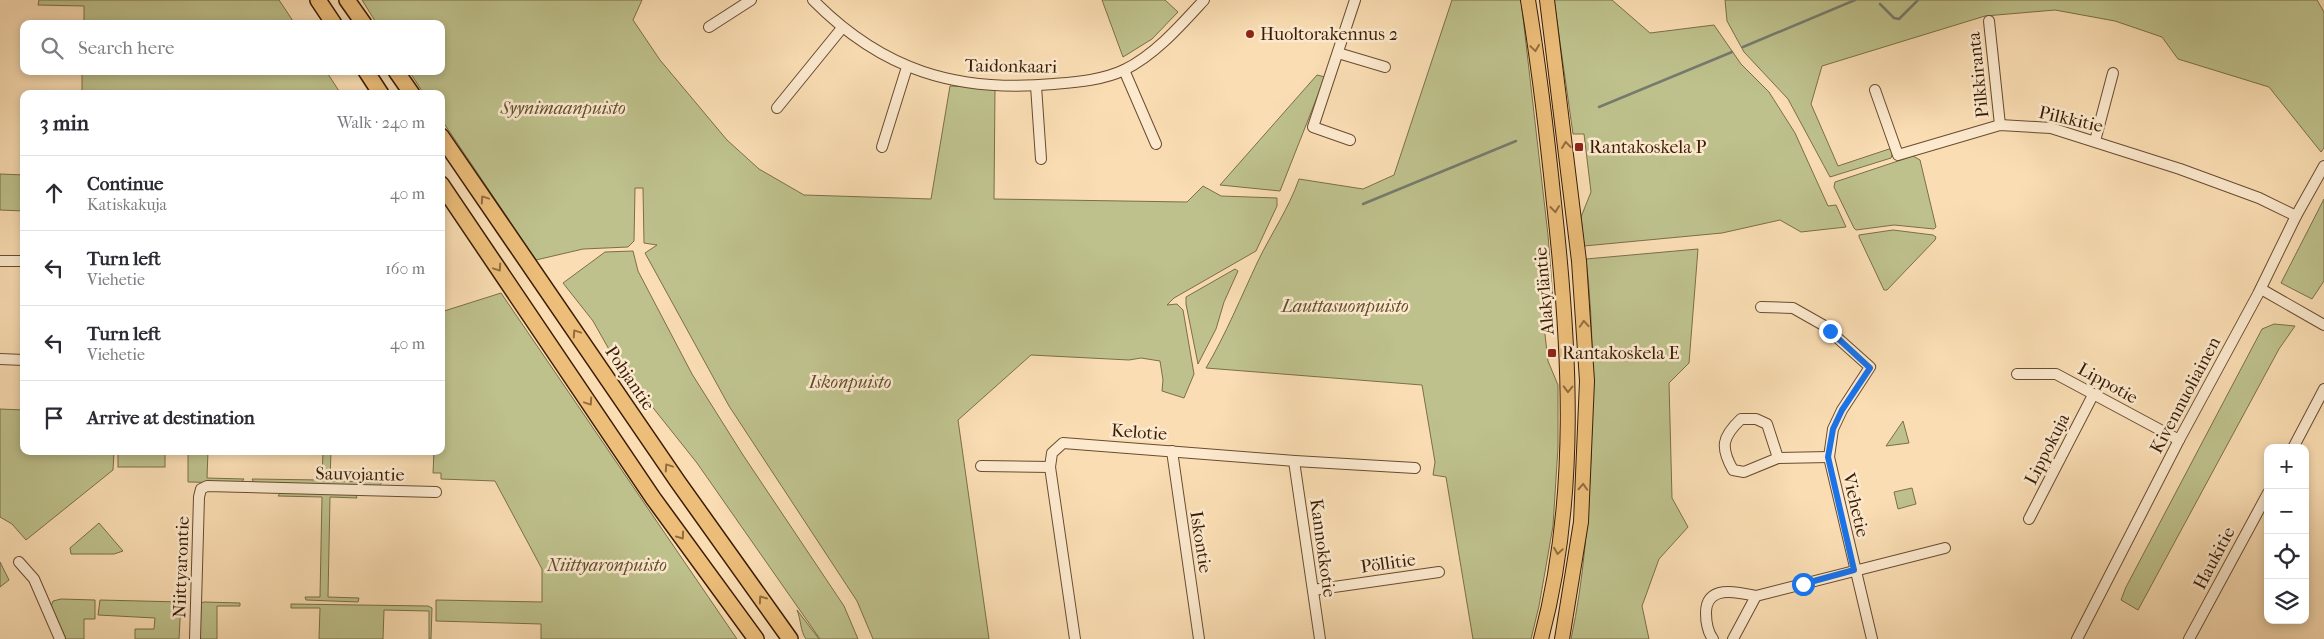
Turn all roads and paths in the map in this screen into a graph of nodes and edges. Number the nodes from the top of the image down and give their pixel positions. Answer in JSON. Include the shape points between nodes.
{"nodes":[{"id":1,"x":318,"y":0,"type":"edge"},
{"id":2,"x":347,"y":0,"type":"edge"},
{"id":3,"x":751,"y":0,"type":"edge"},
{"id":4,"x":813,"y":0,"type":"edge"},
{"id":5,"x":1204,"y":0,"type":"edge"},
{"id":6,"x":1355,"y":0,"type":"edge"},
{"id":7,"x":1528,"y":0,"type":"edge"},
{"id":8,"x":1547,"y":0,"type":"edge"},
{"id":9,"x":331,"y":20,"type":"edge"},
{"id":10,"x":361,"y":20,"type":"edge"},
{"id":11,"x":1989,"y":21,"type":"dead end"},
{"id":12,"x":709,"y":27,"type":"dead end"},
{"id":13,"x":842,"y":28,"type":"junction"},
{"id":14,"x":1338,"y":52,"type":"junction"},
{"id":15,"x":907,"y":68,"type":"junction"},
{"id":16,"x":1385,"y":68,"type":"dead end"},
{"id":17,"x":1124,"y":70,"type":"junction"},
{"id":18,"x":2113,"y":72,"type":"dead end"},
{"id":19,"x":369,"y":75,"type":"edge"},
{"id":20,"x":399,"y":75,"type":"edge"},
{"id":21,"x":1036,"y":86,"type":"junction"},
{"id":22,"x":378,"y":90,"type":"edge"},
{"id":23,"x":409,"y":90,"type":"edge"},
{"id":24,"x":1875,"y":90,"type":"dead end"},
{"id":25,"x":777,"y":108,"type":"dead end"},
{"id":26,"x":2000,"y":125,"type":"junction"},
{"id":27,"x":1350,"y":140,"type":"dead end"},
{"id":28,"x":2095,"y":141,"type":"junction"},
{"id":29,"x":445,"y":142,"type":"edge"},
{"id":30,"x":1156,"y":144,"type":"dead end"},
{"id":31,"x":882,"y":147,"type":"dead end"},
{"id":32,"x":1040,"y":159,"type":"dead end"},
{"id":33,"x":2324,"y":166,"type":"edge"},
{"id":34,"x":445,"y":190,"type":"edge"},
{"id":35,"x":2296,"y":216,"type":"junction"},
{"id":36,"x":0,"y":261,"type":"edge"},
{"id":37,"x":20,"y":261,"type":"edge"},
{"id":38,"x":2261,"y":289,"type":"junction"},
{"id":39,"x":1761,"y":307,"type":"dead end"},
{"id":40,"x":2324,"y":325,"type":"edge"},
{"id":41,"x":0,"y":360,"type":"edge"},
{"id":42,"x":20,"y":360,"type":"edge"},
{"id":43,"x":2017,"y":374,"type":"dead end"},
{"id":44,"x":2093,"y":395,"type":"junction"},
{"id":45,"x":2323,"y":395,"type":"edge"},
{"id":46,"x":2179,"y":440,"type":"junction"},
{"id":47,"x":2295,"y":444,"type":"edge"},
{"id":48,"x":1172,"y":451,"type":"junction"},
{"id":49,"x":1828,"y":457,"type":"junction"},
{"id":50,"x":1778,"y":458,"type":"junction"},
{"id":51,"x":1294,"y":461,"type":"junction"},
{"id":52,"x":981,"y":466,"type":"dead end"},
{"id":53,"x":1050,"y":467,"type":"junction"},
{"id":54,"x":1415,"y":468,"type":"dead end"},
{"id":55,"x":436,"y":492,"type":"dead end"},
{"id":56,"x":199,"y":497,"type":"joint"},
{"id":57,"x":2264,"y":500,"type":"edge"},
{"id":58,"x":2029,"y":518,"type":"dead end"},
{"id":59,"x":1945,"y":548,"type":"dead end"},
{"id":60,"x":20,"y":562,"type":"dead end"},
{"id":61,"x":1854,"y":570,"type":"junction"},
{"id":62,"x":1439,"y":572,"type":"dead end"},
{"id":63,"x":1313,"y":590,"type":"junction"},
{"id":64,"x":1756,"y":596,"type":"junction"},
{"id":65,"x":60,"y":639,"type":"edge"},
{"id":66,"x":195,"y":639,"type":"edge"},
{"id":67,"x":756,"y":639,"type":"edge"},
{"id":68,"x":790,"y":639,"type":"edge"},
{"id":69,"x":1074,"y":639,"type":"edge"},
{"id":70,"x":1199,"y":639,"type":"edge"},
{"id":71,"x":1320,"y":639,"type":"edge"},
{"id":72,"x":1541,"y":639,"type":"edge"},
{"id":73,"x":1562,"y":639,"type":"edge"},
{"id":74,"x":1713,"y":639,"type":"edge"},
{"id":75,"x":1732,"y":639,"type":"edge"},
{"id":76,"x":1872,"y":639,"type":"edge"},
{"id":77,"x":2077,"y":639,"type":"edge"},
{"id":78,"x":2189,"y":639,"type":"edge"}],
"edges":[{"from":1,"to":9,"type":"highway"},
{"from":2,"to":10,"type":"highway"},
{"from":3,"to":12,"type":"street"},
{"from":4,"to":13,"type":"street","name":"Taidonkaari"},
{"from":5,"to":17,"type":"street","name":"Taidonkaari","via":[[1154,50]]},
{"from":6,"to":14,"type":"street"},
{"from":7,"to":72,"type":"main road","name":"Alakyläntie","one_way":true,"via":[[1560,252],[1568,382],[1563,521],[1549,610]]},
{"from":73,"to":8,"type":"main road","name":"Alakyläntie","one_way":true,"via":[[1581,522],[1587,381],[1579,261]]},
{"from":11,"to":26,"type":"street","name":"Pilkkiranta"},
{"from":13,"to":15,"type":"street","name":"Taidonkaari"},
{"from":13,"to":25,"type":"street"},
{"from":14,"to":16,"type":"street"},
{"from":14,"to":27,"type":"street","via":[[1313,127]]},
{"from":15,"to":21,"type":"street","name":"Taidonkaari","via":[[972,84]]},
{"from":15,"to":31,"type":"street"},
{"from":17,"to":21,"type":"street","name":"Taidonkaari","via":[[1085,81]]},
{"from":17,"to":30,"type":"street"},
{"from":18,"to":28,"type":"street"},
{"from":19,"to":22,"type":"highway"},
{"from":20,"to":23,"type":"highway"},
{"from":21,"to":32,"type":"street"},
{"from":24,"to":26,"type":"street","name":"Pilkkitie","via":[[1898,155]]},
{"from":26,"to":28,"type":"street","name":"Pilkkitie","via":[[2051,128]]},
{"from":28,"to":35,"type":"street","name":"Pilkkitie","via":[[2260,198]]},
{"from":68,"to":29,"type":"highway","name":"Pohjantie","one_way":true,"via":[[678,482]]},
{"from":33,"to":35,"type":"street","name":"Kivennuoliainen"},
{"from":34,"to":67,"type":"highway","one_way":true,"via":[[653,498]]},
{"from":35,"to":38,"type":"street","name":"Kivennuoliainen"},
{"from":36,"to":37,"type":"street"},
{"from":38,"to":40,"type":"street"},
{"from":38,"to":46,"type":"street","name":"Kivennuoliainen"},
{"from":39,"to":49,"type":"street","name":"Viehetie","via":[[1792,308],[1823,325],[1870,368],[1833,429]]},
{"from":41,"to":42,"type":"street"},
{"from":43,"to":44,"type":"street","name":"Lippotie","via":[[2056,374]]},
{"from":44,"to":46,"type":"street","name":"Lippotie"},
{"from":44,"to":58,"type":"street","name":"Lippokuja"},
{"from":45,"to":47,"type":"street"},
{"from":46,"to":77,"type":"street","name":"Kivennuoliainen"},
{"from":48,"to":51,"type":"street","name":"Kelotie"},
{"from":48,"to":53,"type":"street","name":"Kelotie","via":[[1063,443],[1052,453]]},
{"from":48,"to":70,"type":"street","name":"Iskontie"},
{"from":49,"to":50,"type":"street"},
{"from":49,"to":61,"type":"street","name":"Viehetie"},
{"from":50,"to":50,"type":"street","via":[[1767,424],[1741,420],[1728,432],[1724,446],[1733,470],[1744,472]]},
{"from":51,"to":54,"type":"street","name":"Kelotie"},
{"from":51,"to":63,"type":"street","name":"Kannokkotie"},
{"from":52,"to":53,"type":"street"},
{"from":53,"to":69,"type":"street"},
{"from":55,"to":56,"type":"street","name":"Sauvojantie","via":[[207,486],[201,489]]},
{"from":56,"to":66,"type":"street","name":"Niittyarontie"},
{"from":57,"to":78,"type":"street","name":"Haukitie"},
{"from":59,"to":61,"type":"street"},
{"from":60,"to":65,"type":"street","via":[[34,579]]},
{"from":61,"to":64,"type":"street"},
{"from":61,"to":76,"type":"street","name":"Viehetie"},
{"from":62,"to":63,"type":"street","name":"Pöllitie"},
{"from":63,"to":71,"type":"street","name":"Kannokkotie"},
{"from":64,"to":74,"type":"street","via":[[1728,591],[1710,598],[1706,623]]},
{"from":64,"to":75,"type":"street"}]}
